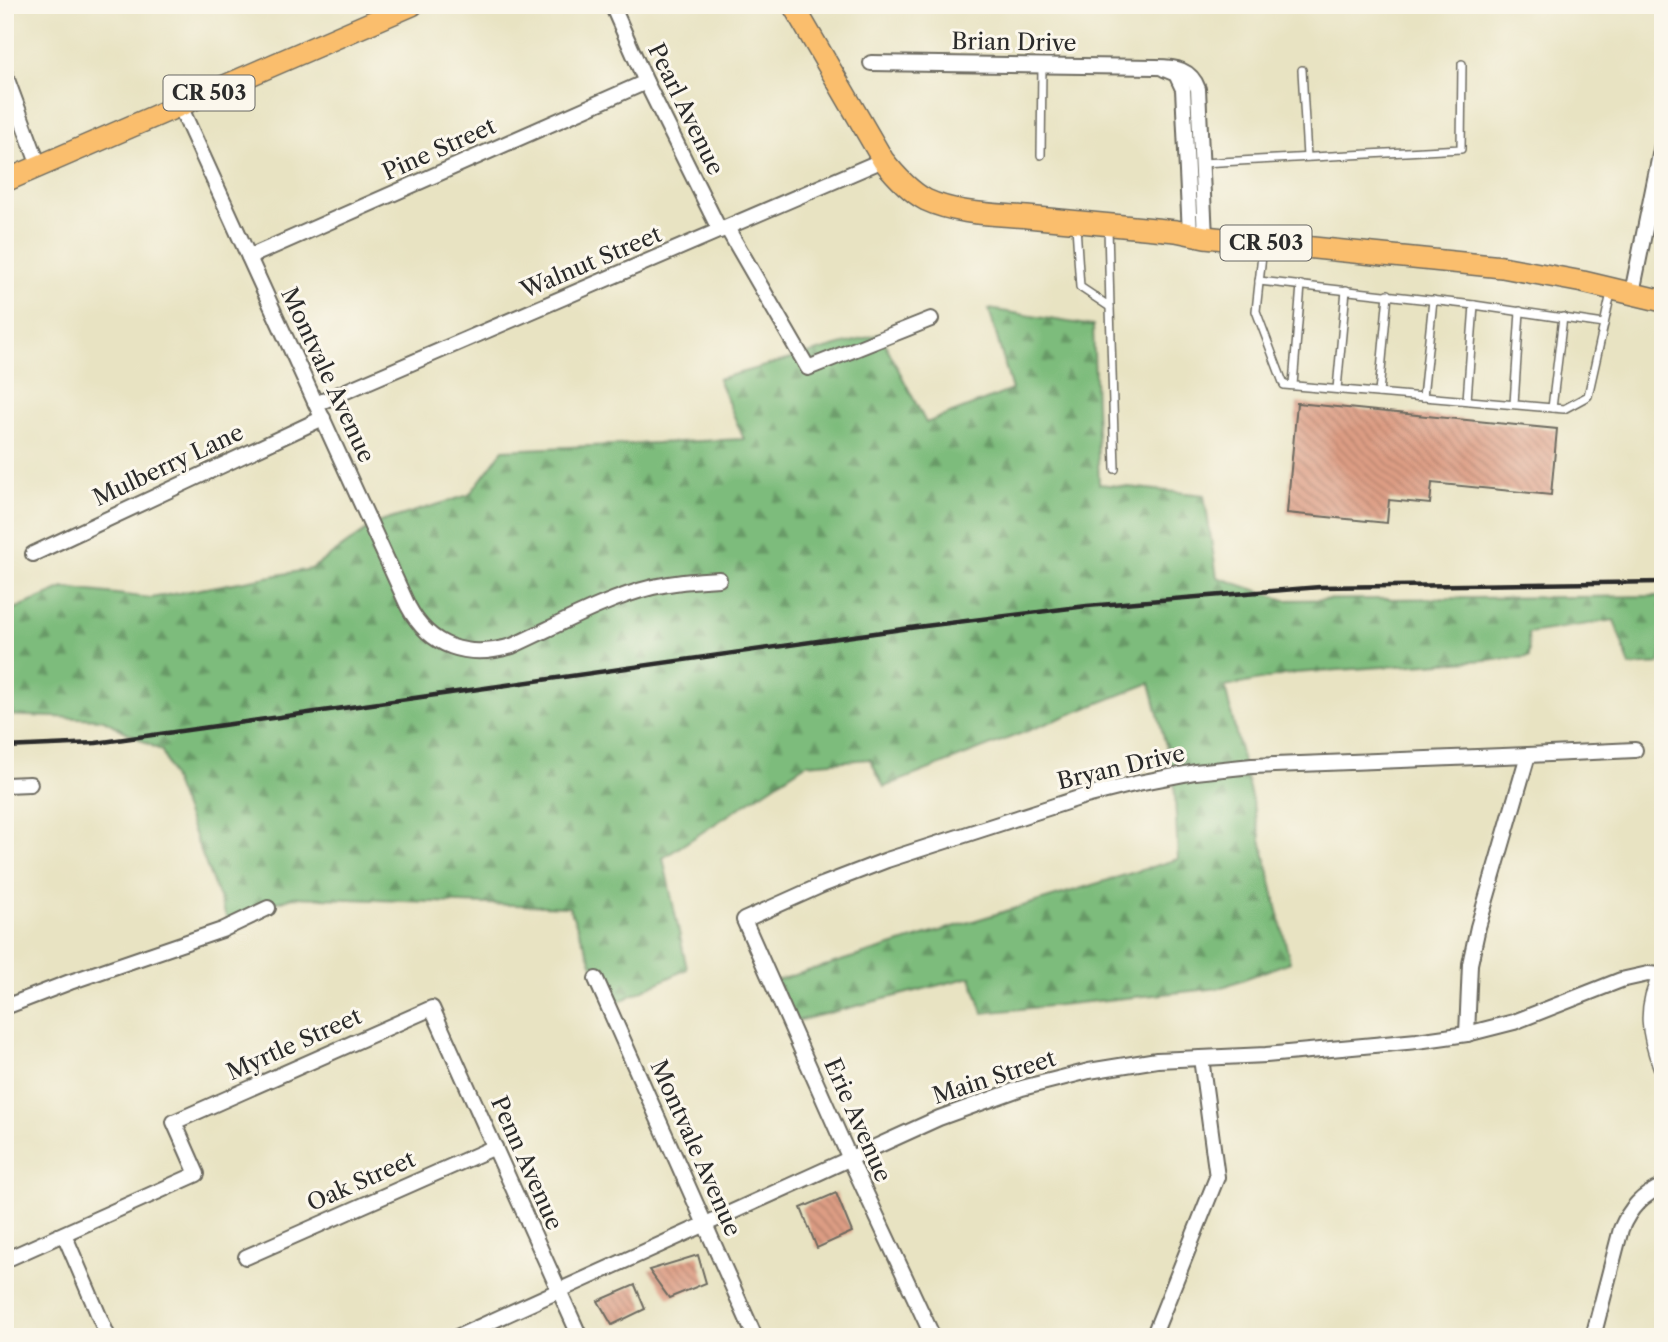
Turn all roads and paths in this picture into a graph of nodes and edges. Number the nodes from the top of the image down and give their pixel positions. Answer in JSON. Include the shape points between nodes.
{"nodes":[{"id":1,"x":412,"y":5,"type":"edge"},
{"id":2,"x":612,"y":5,"type":"edge"},
{"id":3,"x":793,"y":5,"type":"edge"},
{"id":4,"x":871,"y":63,"type":"dead end"},
{"id":5,"x":1462,"y":64,"type":"dead end"},
{"id":6,"x":1042,"y":65,"type":"junction"},
{"id":7,"x":1156,"y":67,"type":"junction"},
{"id":8,"x":1301,"y":71,"type":"dead end"},
{"id":9,"x":5,"y":74,"type":"edge"},
{"id":10,"x":646,"y":82,"type":"junction"},
{"id":11,"x":180,"y":106,"type":"junction"},
{"id":12,"x":1663,"y":140,"type":"edge"},
{"id":13,"x":1041,"y":155,"type":"dead end"},
{"id":14,"x":1307,"y":156,"type":"junction"},
{"id":15,"x":883,"y":160,"type":"junction"},
{"id":16,"x":1201,"y":163,"type":"junction"},
{"id":17,"x":39,"y":166,"type":"junction"},
{"id":18,"x":5,"y":181,"type":"edge"},
{"id":19,"x":1076,"y":222,"type":"junction"},
{"id":20,"x":1107,"y":225,"type":"junction"},
{"id":21,"x":723,"y":230,"type":"junction"},
{"id":22,"x":1197,"y":235,"type":"junction"},
{"id":23,"x":1263,"y":243,"type":"junction"},
{"id":24,"x":249,"y":257,"type":"junction"},
{"id":25,"x":1259,"y":281,"type":"junction"},
{"id":26,"x":1301,"y":285,"type":"junction"},
{"id":27,"x":1346,"y":290,"type":"junction"},
{"id":28,"x":1622,"y":291,"type":"junction"},
{"id":29,"x":1388,"y":295,"type":"junction"},
{"id":30,"x":1433,"y":300,"type":"junction"},
{"id":31,"x":1663,"y":301,"type":"edge"},
{"id":32,"x":1474,"y":305,"type":"junction"},
{"id":33,"x":1110,"y":307,"type":"junction"},
{"id":34,"x":1520,"y":311,"type":"junction"},
{"id":35,"x":1563,"y":317,"type":"junction"},
{"id":36,"x":931,"y":319,"type":"dead end"},
{"id":37,"x":1604,"y":324,"type":"junction"},
{"id":38,"x":1293,"y":385,"type":"junction"},
{"id":39,"x":1337,"y":389,"type":"junction"},
{"id":40,"x":1379,"y":393,"type":"junction"},
{"id":41,"x":1423,"y":397,"type":"junction"},
{"id":42,"x":1466,"y":400,"type":"junction"},
{"id":43,"x":316,"y":404,"type":"junction"},
{"id":44,"x":1514,"y":404,"type":"junction"},
{"id":45,"x":1552,"y":408,"type":"junction"},
{"id":46,"x":323,"y":418,"type":"junction"},
{"id":47,"x":1115,"y":469,"type":"dead end"},
{"id":48,"x":33,"y":554,"type":"dead end"},
{"id":49,"x":719,"y":579,"type":"dead end"},
{"id":50,"x":1634,"y":750,"type":"dead end"},
{"id":51,"x":1528,"y":755,"type":"junction"},
{"id":52,"x":30,"y":784,"type":"dead end"},
{"id":53,"x":5,"y":785,"type":"edge"},
{"id":54,"x":268,"y":908,"type":"dead end"},
{"id":55,"x":744,"y":920,"type":"joint"},
{"id":56,"x":1663,"y":975,"type":"edge"},
{"id":57,"x":596,"y":979,"type":"dead end"},
{"id":58,"x":5,"y":1007,"type":"edge"},
{"id":59,"x":432,"y":1008,"type":"joint"},
{"id":60,"x":1467,"y":1034,"type":"junction"},
{"id":61,"x":1201,"y":1058,"type":"junction"},
{"id":62,"x":1663,"y":1067,"type":"edge"},
{"id":63,"x":495,"y":1147,"type":"junction"},
{"id":64,"x":850,"y":1159,"type":"junction"},
{"id":65,"x":1663,"y":1186,"type":"edge"},
{"id":66,"x":705,"y":1224,"type":"junction"},
{"id":67,"x":64,"y":1234,"type":"junction"},
{"id":68,"x":246,"y":1258,"type":"dead end"},
{"id":69,"x":5,"y":1260,"type":"edge"},
{"id":70,"x":559,"y":1290,"type":"junction"},
{"id":71,"x":108,"y":1337,"type":"edge"},
{"id":72,"x":457,"y":1337,"type":"edge"},
{"id":73,"x":580,"y":1337,"type":"edge"},
{"id":74,"x":755,"y":1337,"type":"edge"},
{"id":75,"x":933,"y":1337,"type":"edge"},
{"id":76,"x":1153,"y":1337,"type":"edge"},
{"id":77,"x":1593,"y":1337,"type":"edge"}],
"edges":[{"from":1,"to":11,"type":"main road","number":"CR 503"},
{"from":2,"to":10,"type":"street","name":"Pearl Avenue"},
{"from":3,"to":15,"type":"main road","number":"CR 503"},
{"from":4,"to":6,"type":"street","name":"Brian Drive"},
{"from":5,"to":14,"type":"lane","via":[[1461,149]]},
{"from":6,"to":7,"type":"street","name":"Brian Drive"},
{"from":6,"to":13,"type":"lane"},
{"from":7,"to":16,"type":"street","name":"Brian Drive","via":[[1182,70],[1195,81]]},
{"from":7,"to":22,"type":"street","via":[[1176,75],[1183,89]]},
{"from":8,"to":14,"type":"lane"},
{"from":9,"to":17,"type":"street"},
{"from":10,"to":21,"type":"street","name":"Pearl Avenue"},
{"from":10,"to":24,"type":"street","name":"Pine Street"},
{"from":11,"to":17,"type":"main road","number":"CR 503"},
{"from":11,"to":24,"type":"street","name":"Montvale Avenue"},
{"from":12,"to":28,"type":"street"},
{"from":14,"to":16,"type":"lane"},
{"from":15,"to":19,"type":"main road","number":"CR 503","via":[[912,190],[944,206]]},
{"from":15,"to":21,"type":"street","name":"Walnut Street"},
{"from":16,"to":22,"type":"street","name":"Brian Drive"},
{"from":17,"to":18,"type":"main road","number":"CR 503"},
{"from":19,"to":20,"type":"main road","number":"CR 503"},
{"from":19,"to":33,"type":"lane","via":[[1080,287]]},
{"from":20,"to":22,"type":"main road","number":"CR 503"},
{"from":20,"to":33,"type":"lane"},
{"from":21,"to":36,"type":"street","name":"Pearl Avenue","via":[[808,368]]},
{"from":21,"to":43,"type":"street","name":"Walnut Street"},
{"from":22,"to":23,"type":"main road","number":"CR 503"},
{"from":23,"to":25,"type":"lane"},
{"from":23,"to":28,"type":"main road","number":"CR 503","via":[[1502,267]]},
{"from":24,"to":43,"type":"street","name":"Montvale Avenue"},
{"from":25,"to":26,"type":"lane"},
{"from":25,"to":38,"type":"lane","via":[[1256,311],[1284,385]]},
{"from":26,"to":27,"type":"lane"},
{"from":26,"to":38,"type":"lane"},
{"from":27,"to":29,"type":"lane"},
{"from":27,"to":39,"type":"lane"},
{"from":28,"to":31,"type":"main road","number":"CR 503"},
{"from":28,"to":37,"type":"lane"},
{"from":29,"to":30,"type":"lane"},
{"from":29,"to":40,"type":"lane"},
{"from":30,"to":32,"type":"lane"},
{"from":30,"to":41,"type":"lane"},
{"from":32,"to":34,"type":"lane"},
{"from":32,"to":42,"type":"lane"},
{"from":33,"to":47,"type":"lane"},
{"from":34,"to":35,"type":"lane"},
{"from":34,"to":44,"type":"lane"},
{"from":35,"to":37,"type":"lane"},
{"from":35,"to":45,"type":"lane"},
{"from":37,"to":45,"type":"lane","via":[[1588,396],[1564,409]]},
{"from":38,"to":39,"type":"lane"},
{"from":39,"to":40,"type":"lane"},
{"from":40,"to":41,"type":"lane"},
{"from":41,"to":42,"type":"lane"},
{"from":42,"to":44,"type":"lane"},
{"from":43,"to":46,"type":"street","name":"Montvale Avenue"},
{"from":44,"to":45,"type":"lane"},
{"from":46,"to":48,"type":"street","name":"Mulberry Lane"},
{"from":46,"to":49,"type":"street","name":"Montvale Avenue","via":[[413,615],[430,634],[454,648],[496,651],[652,587]]},
{"from":50,"to":51,"type":"street","name":"Bryan Drive"},
{"from":51,"to":55,"type":"street","name":"Bryan Drive","via":[[1252,766],[1138,783],[897,856]]},
{"from":51,"to":60,"type":"street","via":[[1470,964]]},
{"from":52,"to":53,"type":"street"},
{"from":54,"to":58,"type":"street","via":[[222,930]]},
{"from":55,"to":64,"type":"street","name":"Erie Avenue"},
{"from":56,"to":60,"type":"street","name":"Main Street","via":[[1621,980]]},
{"from":56,"to":62,"type":"street","via":[[1652,1000],[1651,1016]]},
{"from":57,"to":66,"type":"street","name":"Montvale Avenue"},
{"from":59,"to":63,"type":"street","name":"Penn Avenue"},
{"from":59,"to":67,"type":"street","name":"Myrtle Street","via":[[174,1122],[197,1174]]},
{"from":60,"to":61,"type":"street","name":"Main Street"},
{"from":61,"to":64,"type":"street","name":"Main Street","via":[[1088,1071],[1022,1088],[939,1118]]},
{"from":61,"to":76,"type":"street","via":[[1217,1177]]},
{"from":63,"to":68,"type":"street","name":"Oak Street"},
{"from":63,"to":70,"type":"street","name":"Penn Avenue"},
{"from":64,"to":66,"type":"street","name":"Main Street"},
{"from":64,"to":75,"type":"street","name":"Erie Avenue"},
{"from":65,"to":77,"type":"street","via":[[1635,1204],[1621,1229]]},
{"from":66,"to":70,"type":"street","name":"Main Street"},
{"from":66,"to":74,"type":"street","name":"Montvale Avenue"},
{"from":67,"to":69,"type":"street"},
{"from":67,"to":71,"type":"street"},
{"from":70,"to":72,"type":"street","name":"Main Street"},
{"from":70,"to":73,"type":"street","name":"Penn Avenue"}]}
